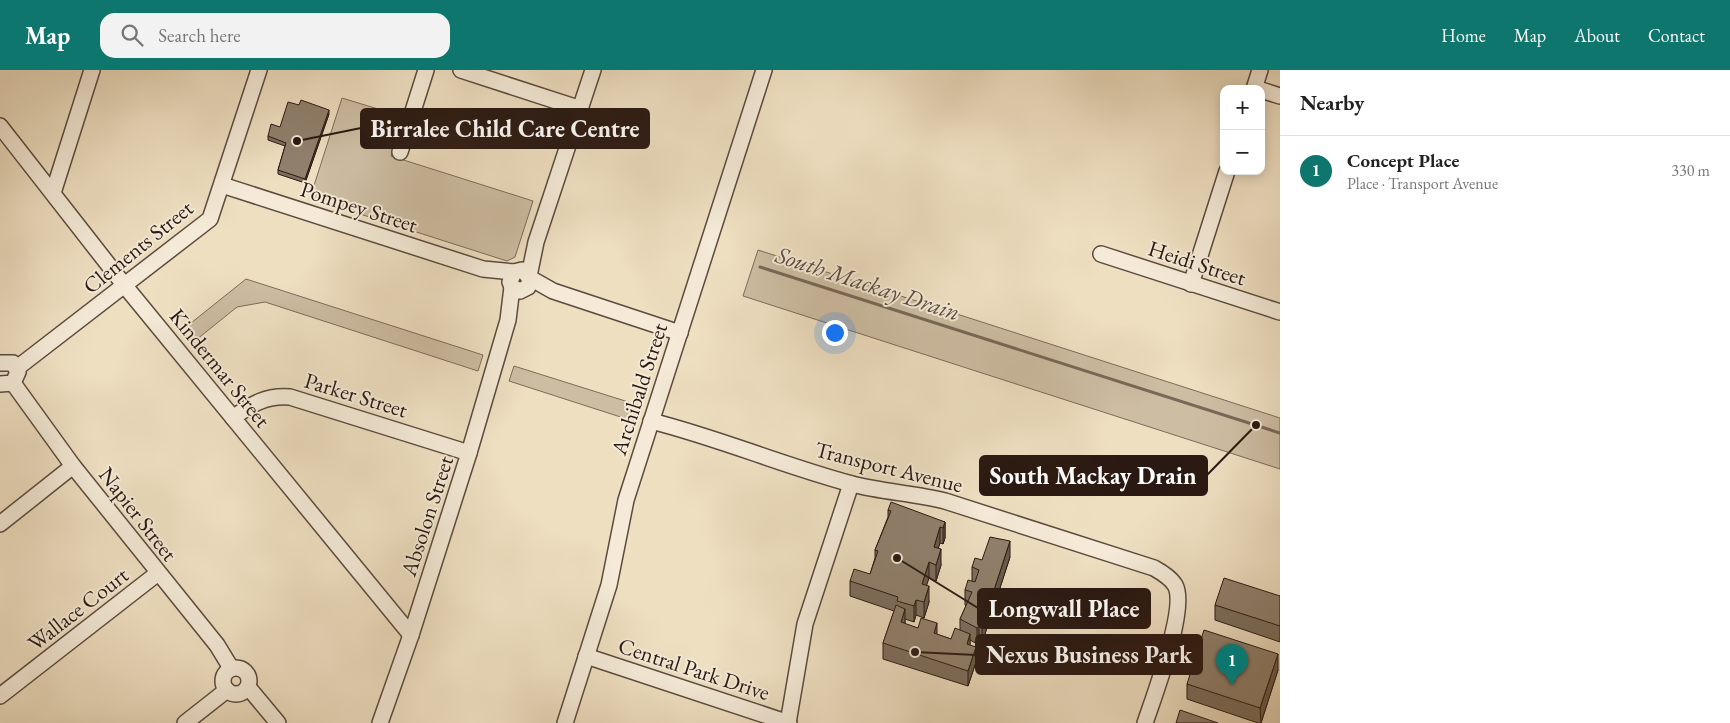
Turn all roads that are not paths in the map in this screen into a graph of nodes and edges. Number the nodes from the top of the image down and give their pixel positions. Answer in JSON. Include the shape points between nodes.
{"nodes":[{"id":1,"x":92,"y":70,"type":"edge"},
{"id":2,"x":259,"y":70,"type":"edge"},
{"id":3,"x":426,"y":70,"type":"edge"},
{"id":4,"x":461,"y":70,"type":"edge"},
{"id":5,"x":593,"y":70,"type":"edge"},
{"id":6,"x":764,"y":70,"type":"edge"},
{"id":7,"x":1260,"y":70,"type":"edge"},
{"id":8,"x":1258,"y":85,"type":"edge"},
{"id":9,"x":1265,"y":91,"type":"edge"},
{"id":10,"x":1280,"y":96,"type":"edge"},
{"id":11,"x":581,"y":109,"type":"junction"},
{"id":12,"x":376,"y":122,"type":"dead end"},
{"id":13,"x":0,"y":126,"type":"edge"},
{"id":14,"x":406,"y":131,"type":"junction"},
{"id":15,"x":400,"y":152,"type":"dead end"},
{"id":16,"x":1226,"y":175,"type":"edge"},
{"id":17,"x":222,"y":185,"type":"junction"},
{"id":18,"x":53,"y":193,"type":"junction"},
{"id":19,"x":1101,"y":254,"type":"dead end"},
{"id":20,"x":520,"y":281,"type":"junction"},
{"id":21,"x":1192,"y":284,"type":"junction"},
{"id":22,"x":125,"y":286,"type":"junction"},
{"id":23,"x":1280,"y":312,"type":"edge"},
{"id":24,"x":680,"y":333,"type":"junction"},
{"id":25,"x":0,"y":363,"type":"edge"},
{"id":26,"x":10,"y":378,"type":"edge"},
{"id":27,"x":233,"y":418,"type":"junction"},
{"id":28,"x":651,"y":422,"type":"junction"},
{"id":29,"x":469,"y":453,"type":"junction"},
{"id":30,"x":73,"y":466,"type":"junction"},
{"id":31,"x":851,"y":484,"type":"junction"},
{"id":32,"x":0,"y":524,"type":"edge"},
{"id":33,"x":158,"y":574,"type":"junction"},
{"id":34,"x":411,"y":635,"type":"junction"},
{"id":35,"x":586,"y":656,"type":"junction"},
{"id":36,"x":231,"y":668,"type":"junction"},
{"id":37,"x":248,"y":687,"type":"junction"},
{"id":38,"x":227,"y":690,"type":"junction"},
{"id":39,"x":0,"y":696,"type":"edge"},
{"id":40,"x":185,"y":723,"type":"edge"},
{"id":41,"x":278,"y":723,"type":"edge"},
{"id":42,"x":380,"y":723,"type":"edge"},
{"id":43,"x":565,"y":723,"type":"edge"},
{"id":44,"x":789,"y":723,"type":"edge"},
{"id":45,"x":1145,"y":723,"type":"edge"}],
"edges":[{"from":1,"to":18,"type":"street"},
{"from":2,"to":17,"type":"street","name":"Clements Street"},
{"from":3,"to":14,"type":"street"},
{"from":4,"to":11,"type":"street"},
{"from":5,"to":11,"type":"street","name":"Absolon Street"},
{"from":6,"to":24,"type":"street","name":"Archibald Street"},
{"from":7,"to":8,"type":"street"},
{"from":9,"to":10,"type":"street"},
{"from":11,"to":20,"type":"street","name":"Absolon Street"},
{"from":12,"to":14,"type":"street"},
{"from":13,"to":18,"type":"street","name":"Kindermar Street"},
{"from":14,"to":15,"type":"street"},
{"from":16,"to":21,"type":"street"},
{"from":17,"to":20,"type":"street","name":"Pompey Street"},
{"from":17,"to":22,"type":"street","name":"Clements Street","via":[[210,219]]},
{"from":18,"to":22,"type":"street","name":"Kindermar Street"},
{"from":19,"to":21,"type":"street","name":"Heidi Street"},
{"from":20,"to":24,"type":"street","name":"Pompey Street"},
{"from":20,"to":29,"type":"street","name":"Absolon Street"},
{"from":21,"to":23,"type":"street","name":"Heidi Street"},
{"from":22,"to":26,"type":"street","name":"Clements Street"},
{"from":22,"to":27,"type":"street","name":"Kindermar Street"},
{"from":24,"to":28,"type":"street","name":"Archibald Street"},
{"from":25,"to":26,"type":"street","via":[[9,361]]},
{"from":26,"to":30,"type":"street","name":"Napier Street"},
{"from":27,"to":29,"type":"street","name":"Parker Street","via":[[257,401],[277,396],[290,397]]},
{"from":27,"to":34,"type":"street","name":"Kindermar Street"},
{"from":28,"to":31,"type":"street","name":"Transport Avenue","via":[[712,438]]},
{"from":28,"to":35,"type":"street","name":"Archibald Street","via":[[626,500],[609,585]]},
{"from":29,"to":34,"type":"street","name":"Absolon Street"},
{"from":30,"to":32,"type":"street"},
{"from":30,"to":33,"type":"street","name":"Napier Street"},
{"from":31,"to":44,"type":"street","via":[[806,624]]},
{"from":31,"to":45,"type":"street","name":"Transport Avenue","via":[[945,501],[1154,568],[1166,575],[1175,585],[1178,595],[1175,627]]},
{"from":33,"to":36,"type":"street","name":"Napier Street","via":[[217,645]]},
{"from":33,"to":39,"type":"street","name":"Wallace Court"},
{"from":34,"to":42,"type":"street","name":"Absolon Street"},
{"from":35,"to":43,"type":"street","name":"Archibald Street"},
{"from":35,"to":44,"type":"street","name":"Central Park Drive"},
{"from":36,"to":37,"type":"street","via":[[238,667],[247,672]]},
{"from":36,"to":38,"type":"street","via":[[223,680]]},
{"from":37,"to":38,"type":"street","via":[[237,694]]},
{"from":37,"to":41,"type":"street"},
{"from":38,"to":40,"type":"street"}]}
